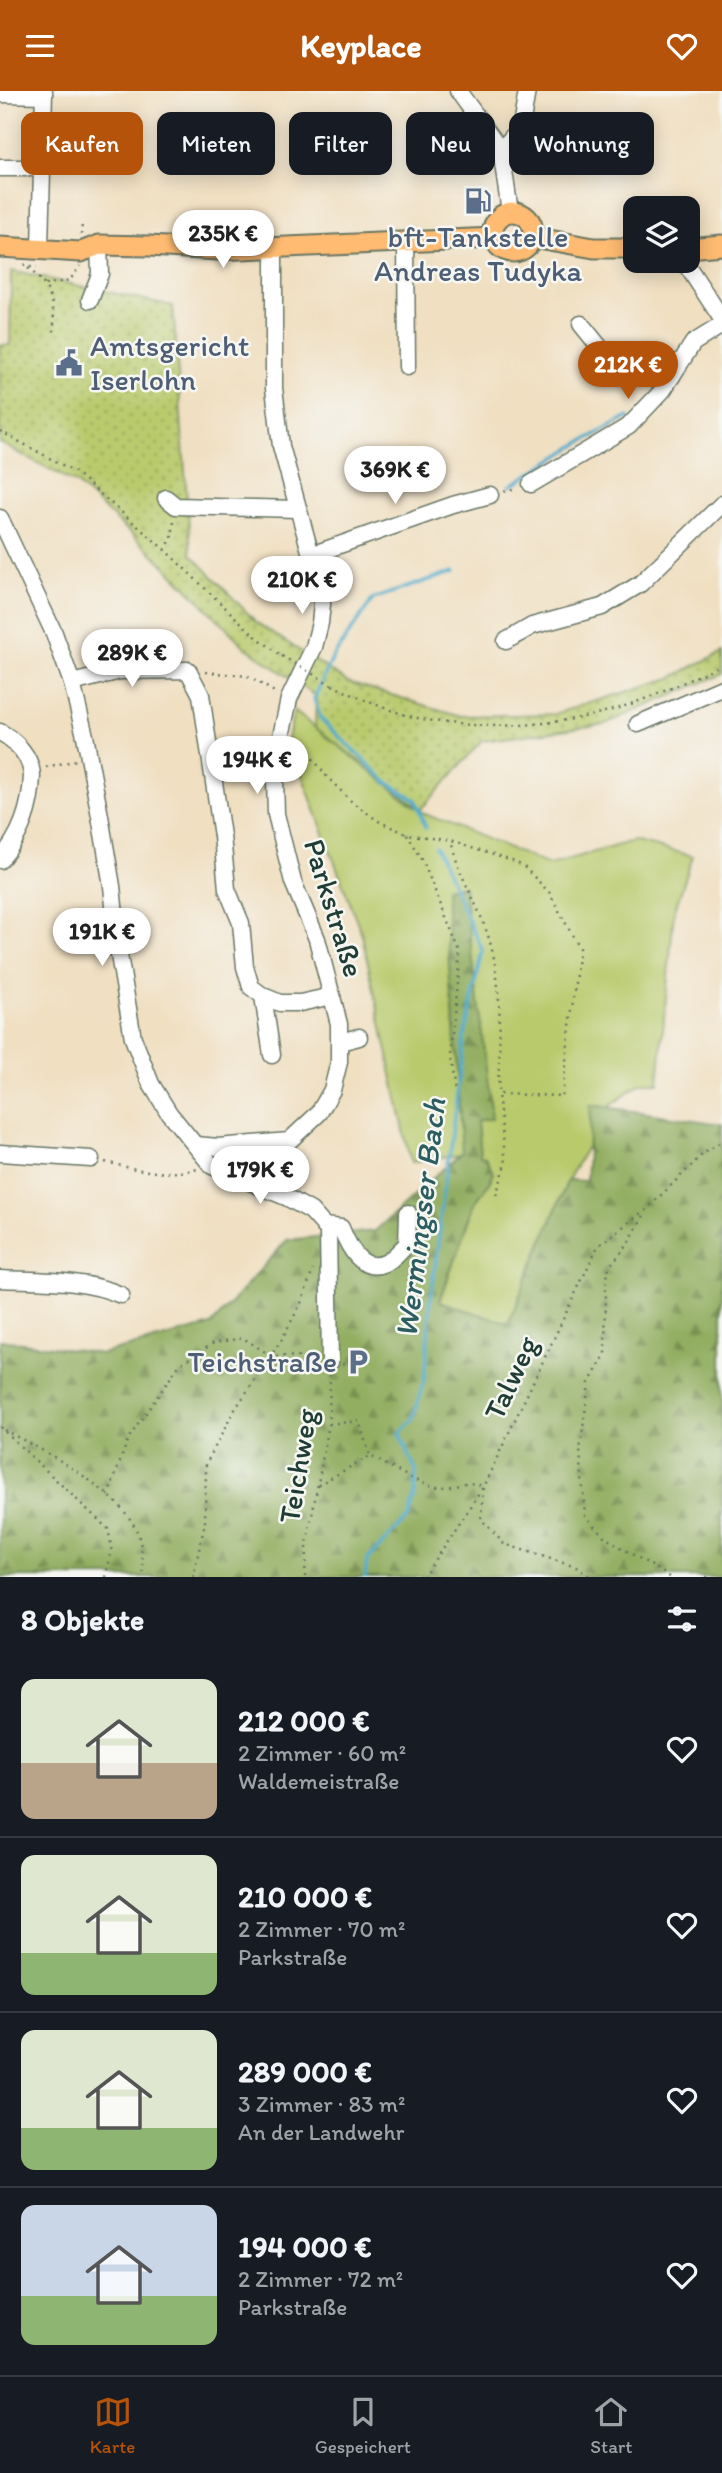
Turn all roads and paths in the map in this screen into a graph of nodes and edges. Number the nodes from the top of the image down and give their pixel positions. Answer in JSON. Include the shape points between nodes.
{"nodes":[{"id":1,"x":458,"y":91,"type":"edge"},
{"id":2,"x":527,"y":91,"type":"edge"},
{"id":3,"x":44,"y":93,"type":"edge"},
{"id":4,"x":0,"y":94,"type":"edge"},
{"id":5,"x":43,"y":112,"type":"edge"},
{"id":6,"x":501,"y":150,"type":"junction"},
{"id":7,"x":0,"y":168,"type":"edge"},
{"id":8,"x":21,"y":168,"type":"edge"},
{"id":9,"x":41,"y":175,"type":"edge"},
{"id":10,"x":510,"y":212,"type":"junction"},
{"id":11,"x":532,"y":237,"type":"junction"},
{"id":12,"x":494,"y":238,"type":"junction"},
{"id":13,"x":406,"y":241,"type":"junction"},
{"id":14,"x":99,"y":245,"type":"junction"},
{"id":15,"x":274,"y":246,"type":"junction"},
{"id":16,"x":722,"y":246,"type":"edge"},
{"id":17,"x":0,"y":247,"type":"edge"},
{"id":18,"x":700,"y":247,"type":"edge"},
{"id":19,"x":40,"y":248,"type":"junction"},
{"id":20,"x":623,"y":248,"type":"edge"},
{"id":21,"x":80,"y":266,"type":"dead end"},
{"id":22,"x":26,"y":267,"type":"dead end"},
{"id":23,"x":692,"y":273,"type":"edge"},
{"id":24,"x":45,"y":285,"type":"junction"},
{"id":25,"x":90,"y":300,"type":"dead end"},
{"id":26,"x":722,"y":319,"type":"edge"},
{"id":27,"x":581,"y":324,"type":"dead end"},
{"id":28,"x":722,"y":325,"type":"edge"},
{"id":29,"x":54,"y":336,"type":"dead end"},
{"id":30,"x":407,"y":367,"type":"dead end"},
{"id":31,"x":672,"y":376,"type":"junction"},
{"id":32,"x":0,"y":431,"type":"edge"},
{"id":33,"x":531,"y":484,"type":"joint"},
{"id":34,"x":490,"y":495,"type":"joint"},
{"id":35,"x":171,"y":502,"type":"joint"},
{"id":36,"x":722,"y":504,"type":"edge"},
{"id":37,"x":298,"y":509,"type":"junction"},
{"id":38,"x":0,"y":518,"type":"edge"},
{"id":39,"x":165,"y":550,"type":"junction"},
{"id":40,"x":311,"y":555,"type":"junction"},
{"id":41,"x":506,"y":641,"type":"dead end"},
{"id":42,"x":722,"y":664,"type":"edge"},
{"id":43,"x":188,"y":670,"type":"junction"},
{"id":44,"x":72,"y":683,"type":"junction"},
{"id":45,"x":722,"y":688,"type":"edge"},
{"id":46,"x":284,"y":697,"type":"dead end"},
{"id":47,"x":284,"y":719,"type":"junction"},
{"id":48,"x":638,"y":724,"type":"dead end"},
{"id":49,"x":0,"y":732,"type":"edge"},
{"id":50,"x":89,"y":758,"type":"junction"},
{"id":51,"x":32,"y":769,"type":"junction"},
{"id":52,"x":407,"y":834,"type":"junction"},
{"id":53,"x":450,"y":841,"type":"junction"},
{"id":54,"x":0,"y":860,"type":"edge"},
{"id":55,"x":263,"y":996,"type":"junction"},
{"id":56,"x":332,"y":996,"type":"junction"},
{"id":57,"x":359,"y":1037,"type":"dead end"},
{"id":58,"x":340,"y":1042,"type":"junction"},
{"id":59,"x":272,"y":1055,"type":"dead end"},
{"id":60,"x":455,"y":1093,"type":"dead end"},
{"id":61,"x":498,"y":1094,"type":"junction"},
{"id":62,"x":722,"y":1141,"type":"edge"},
{"id":63,"x":196,"y":1146,"type":"junction"},
{"id":64,"x":0,"y":1153,"type":"edge"},
{"id":65,"x":91,"y":1159,"type":"joint"},
{"id":66,"x":212,"y":1166,"type":"junction"},
{"id":67,"x":496,"y":1195,"type":"dead end"},
{"id":68,"x":648,"y":1208,"type":"junction"},
{"id":69,"x":408,"y":1213,"type":"dead end"},
{"id":70,"x":324,"y":1226,"type":"junction"},
{"id":71,"x":315,"y":1265,"type":"dead end"},
{"id":72,"x":0,"y":1279,"type":"edge"},
{"id":73,"x":121,"y":1295,"type":"dead end"},
{"id":74,"x":270,"y":1355,"type":"junction"},
{"id":75,"x":330,"y":1362,"type":"joint"},
{"id":76,"x":329,"y":1423,"type":"junction"},
{"id":77,"x":2,"y":1428,"type":"edge"},
{"id":78,"x":370,"y":1456,"type":"junction"},
{"id":79,"x":317,"y":1486,"type":"junction"},
{"id":80,"x":483,"y":1487,"type":"junction"},
{"id":81,"x":108,"y":1496,"type":"junction"},
{"id":82,"x":106,"y":1577,"type":"edge"},
{"id":83,"x":144,"y":1577,"type":"edge"},
{"id":84,"x":193,"y":1577,"type":"edge"},
{"id":85,"x":305,"y":1577,"type":"edge"},
{"id":86,"x":424,"y":1577,"type":"edge"},
{"id":87,"x":590,"y":1577,"type":"edge"},
{"id":88,"x":670,"y":1577,"type":"edge"},
{"id":89,"x":706,"y":1577,"type":"edge"},
{"id":90,"x":713,"y":1577,"type":"edge"}],
"edges":[{"from":1,"to":6,"type":"street"},
{"from":2,"to":6,"type":"street","via":[[521,127]]},
{"from":3,"to":4,"type":"street"},
{"from":3,"to":5,"type":"street"},
{"from":6,"to":10,"type":"street"},
{"from":7,"to":8,"type":"street"},
{"from":9,"to":19,"type":"street"},
{"from":10,"to":11,"type":"main road","via":[[528,219]]},
{"from":10,"to":12,"type":"main road","via":[[496,221]]},
{"from":11,"to":12,"type":"main road","via":[[525,247],[513,251],[501,248]]},
{"from":11,"to":20,"type":"main road"},
{"from":12,"to":13,"type":"main road"},
{"from":13,"to":15,"type":"main road"},
{"from":13,"to":30,"type":"street"},
{"from":14,"to":15,"type":"main road","via":[[218,250]]},
{"from":14,"to":19,"type":"main road","via":[[81,238]]},
{"from":14,"to":25,"type":"street","via":[[100,274]]},
{"from":15,"to":37,"type":"street","name":"Parkstraße","via":[[274,388],[281,446]]},
{"from":16,"to":18,"type":"main road"},
{"from":17,"to":19,"type":"main road"},
{"from":21,"to":24,"type":"path","via":[[70,280]]},
{"from":22,"to":24,"type":"path"},
{"from":23,"to":26,"type":"street"},
{"from":24,"to":29,"type":"path","via":[[54,305]]},
{"from":27,"to":31,"type":"street","via":[[628,379],[647,373]]},
{"from":28,"to":31,"type":"street","via":[[693,343]]},
{"from":31,"to":33,"type":"street","via":[[629,426]]},
{"from":32,"to":39,"type":"path","via":[[75,471]]},
{"from":33,"to":34,"type":"path"},
{"from":34,"to":40,"type":"street"},
{"from":35,"to":37,"type":"street"},
{"from":35,"to":39,"type":"path","via":[[172,538]]},
{"from":36,"to":41,"type":"street","via":[[640,585],[602,607],[532,626]]},
{"from":37,"to":40,"type":"street","name":"Parkstraße"},
{"from":38,"to":44,"type":"street"},
{"from":39,"to":42,"type":"path","bridge":true,"via":[[282,656],[332,685],[392,711],[421,718],[483,725],[564,721],[637,702]]},
{"from":40,"to":47,"type":"street","name":"Parkstraße","via":[[320,584],[320,623]]},
{"from":43,"to":44,"type":"street","via":[[120,671]]},
{"from":43,"to":46,"type":"path","via":[[247,676]]},
{"from":43,"to":55,"type":"street","via":[[201,695],[227,889],[241,923],[251,987]]},
{"from":44,"to":50,"type":"street"},
{"from":45,"to":48,"type":"street"},
{"from":47,"to":52,"type":"path","via":[[344,795],[380,822]]},
{"from":47,"to":56,"type":"street","name":"Parkstraße","via":[[275,778],[276,814],[293,882],[317,939]]},
{"from":49,"to":51,"type":"street","via":[[23,751]]},
{"from":50,"to":51,"type":"path"},
{"from":50,"to":63,"type":"street","via":[[133,1038],[151,1084]]},
{"from":51,"to":54,"type":"street","via":[[25,819]]},
{"from":52,"to":53,"type":"path"},
{"from":52,"to":60,"type":"path","via":[[460,952],[450,1056]]},
{"from":53,"to":61,"type":"path","via":[[486,928],[499,984]]},
{"from":53,"to":61,"type":"path","via":[[523,866],[549,892],[579,948],[562,1096]]},
{"from":55,"to":56,"type":"street","via":[[280,1003]]},
{"from":55,"to":59,"type":"street"},
{"from":56,"to":58,"type":"street","name":"Parkstraße"},
{"from":57,"to":58,"type":"street"},
{"from":58,"to":63,"type":"street","name":"Parkstraße","via":[[332,1090],[320,1113],[289,1141]]},
{"from":61,"to":67,"type":"path","via":[[506,1164]]},
{"from":62,"to":68,"type":"path"},
{"from":63,"to":66,"type":"street"},
{"from":64,"to":65,"type":"street"},
{"from":65,"to":66,"type":"path","via":[[174,1175]]},
{"from":66,"to":70,"type":"street","via":[[288,1198],[312,1211]]},
{"from":68,"to":80,"type":"path","name":"Talweg","via":[[598,1246]]},
{"from":68,"to":88,"type":"path","via":[[609,1266],[605,1355],[589,1383],[580,1450],[585,1516],[606,1538]]},
{"from":69,"to":70,"type":"street","via":[[407,1244],[387,1263],[375,1266],[361,1261],[349,1248],[341,1227]]},
{"from":70,"to":75,"type":"street","via":[[328,1230]]},
{"from":71,"to":74,"type":"path","via":[[302,1301]]},
{"from":72,"to":73,"type":"street","via":[[58,1281]]},
{"from":74,"to":81,"type":"path","via":[[243,1338],[214,1343],[180,1364],[128,1439]]},
{"from":74,"to":84,"type":"path","via":[[206,1464],[205,1523]]},
{"from":75,"to":76,"type":"path","name":"Teichweg"},
{"from":76,"to":78,"type":"path","via":[[359,1421]]},
{"from":76,"to":79,"type":"path","name":"Teichweg"},
{"from":77,"to":81,"type":"path"},
{"from":77,"to":82,"type":"path","via":[[108,1529],[112,1548]]},
{"from":78,"to":79,"type":"path"},
{"from":78,"to":80,"type":"path","via":[[403,1475],[440,1487],[471,1481]]},
{"from":79,"to":85,"type":"path","name":"Teichweg"},
{"from":80,"to":86,"type":"path","name":"Talweg"},
{"from":80,"to":87,"type":"path","via":[[481,1519],[504,1544],[576,1567]]},
{"from":81,"to":83,"type":"path","via":[[137,1530]]},
{"from":89,"to":90,"type":"path"}]}
